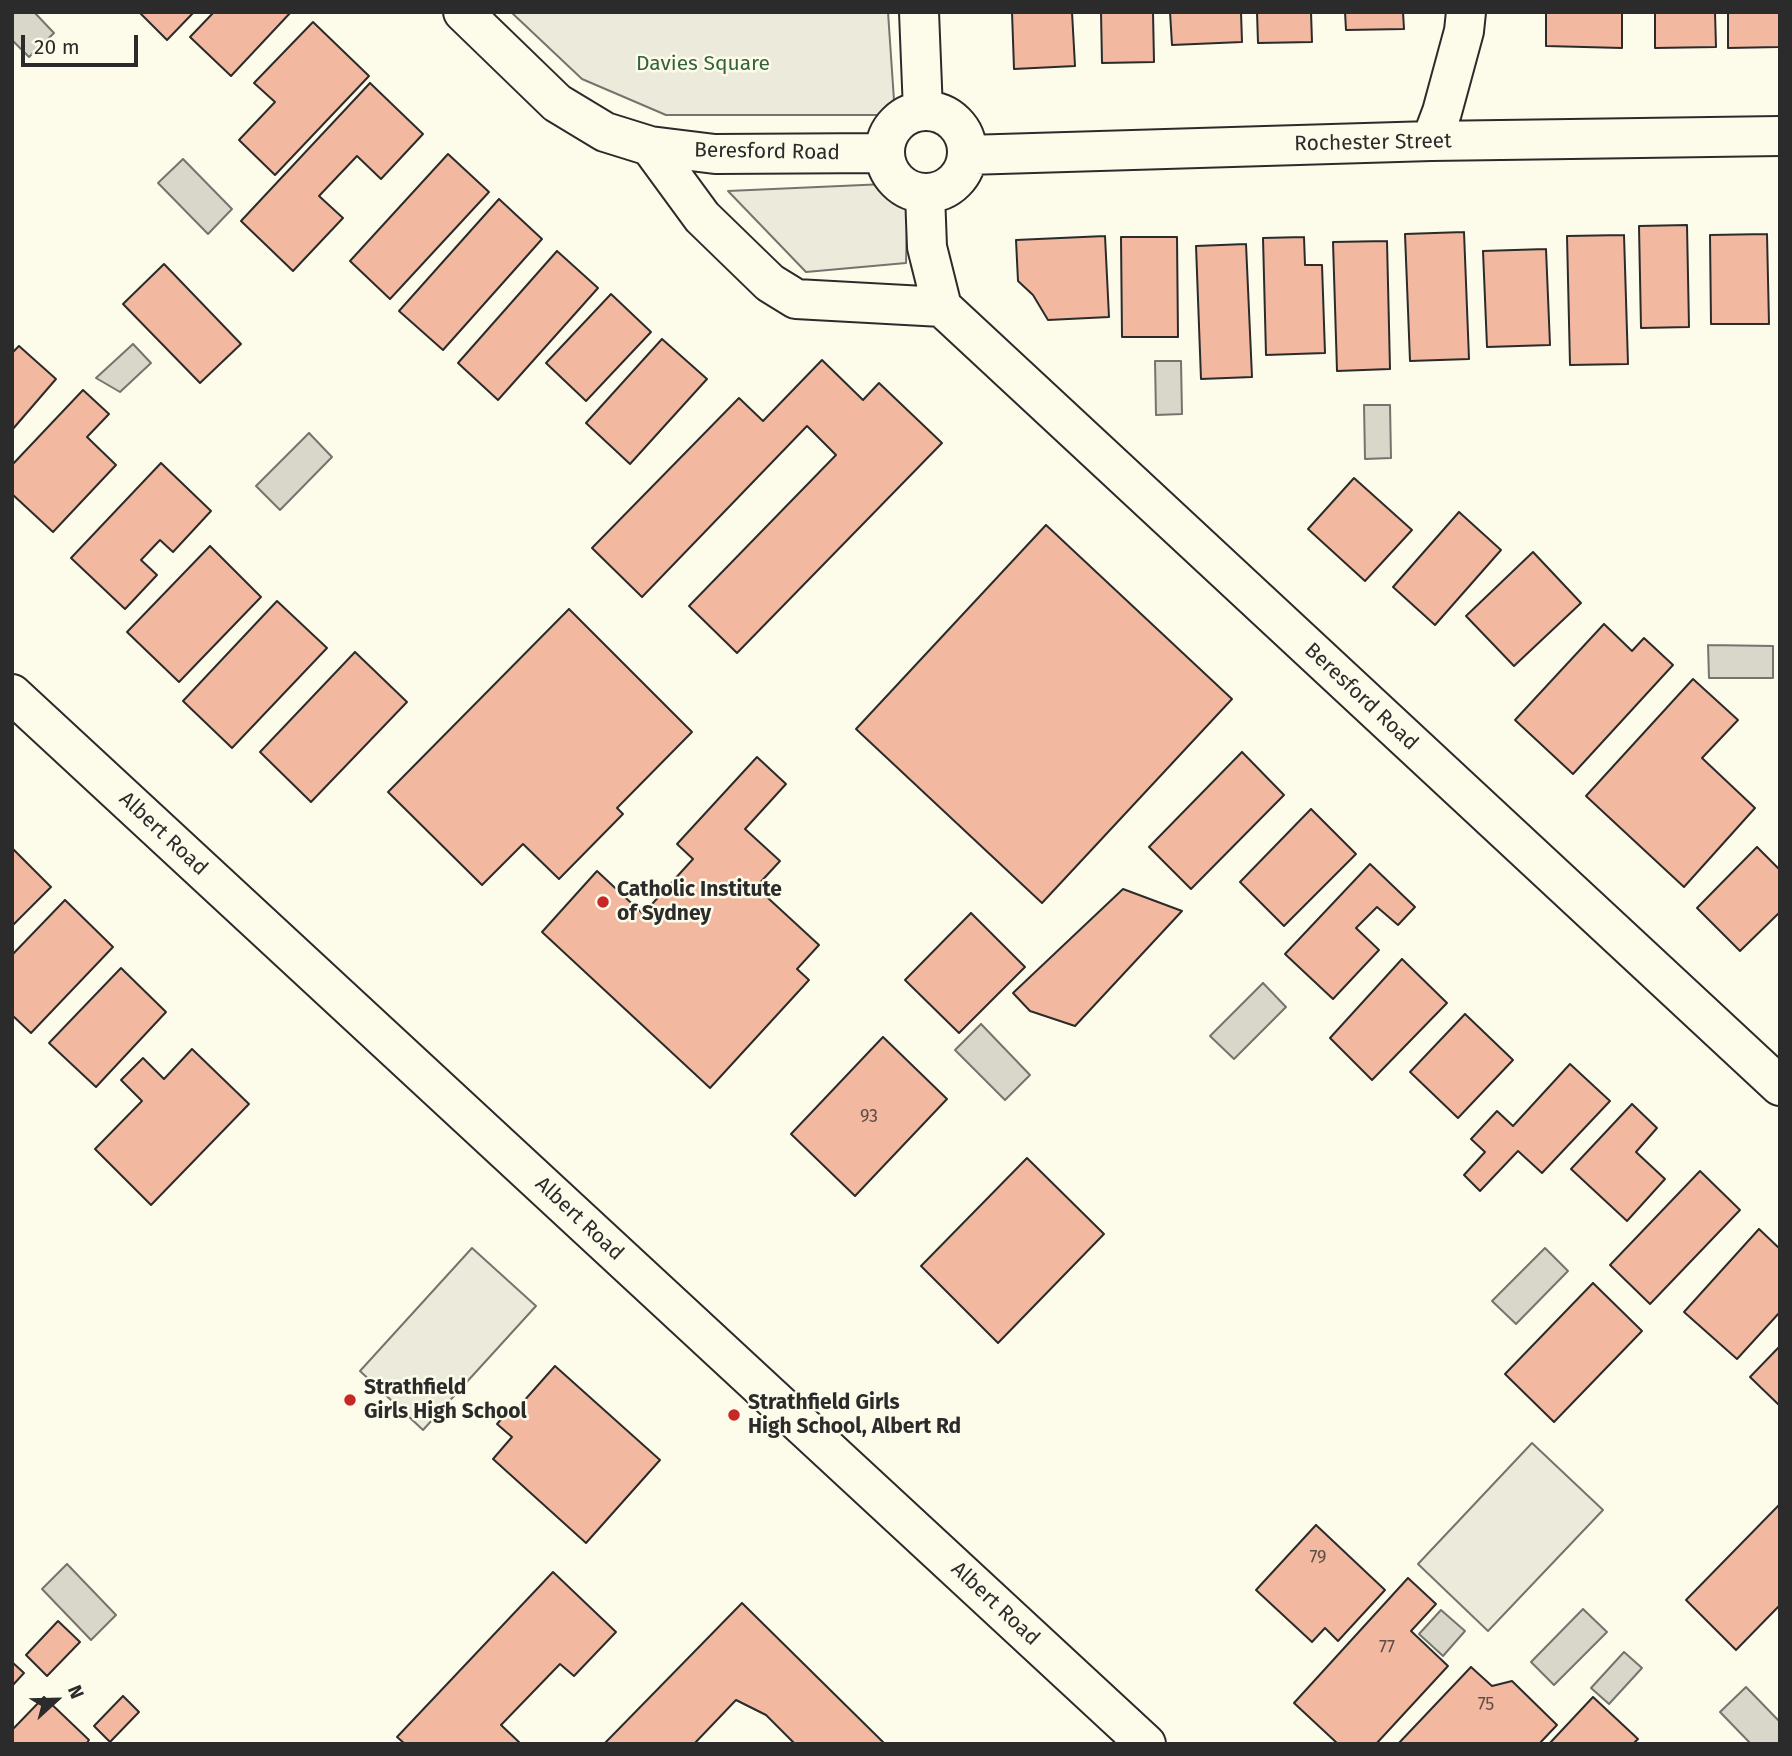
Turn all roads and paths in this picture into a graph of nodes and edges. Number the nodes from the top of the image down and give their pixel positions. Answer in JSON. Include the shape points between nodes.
{"nodes":[{"id":1,"x":463,"y":12,"type":"edge"},
{"id":2,"x":919,"y":12,"type":"edge"},
{"id":3,"x":1466,"y":12,"type":"edge"},
{"id":4,"x":923,"y":111,"type":"junction"},
{"id":5,"x":1780,"y":136,"type":"edge"},
{"id":6,"x":1431,"y":141,"type":"junction"},
{"id":7,"x":650,"y":146,"type":"junction"},
{"id":8,"x":884,"y":153,"type":"junction"},
{"id":9,"x":967,"y":155,"type":"junction"},
{"id":10,"x":925,"y":194,"type":"junction"},
{"id":11,"x":942,"y":307,"type":"junction"},
{"id":12,"x":12,"y":694,"type":"edge"},
{"id":13,"x":1780,"y":1086,"type":"edge"},
{"id":14,"x":1146,"y":1744,"type":"edge"}],
"edges":[{"from":1,"to":7,"type":"street","name":"Beresford Road","via":[[557,103],[605,132]]},
{"from":2,"to":4,"type":"street"},
{"from":3,"to":6,"type":"street"},
{"from":4,"to":8,"type":"street","via":[[897,122]]},
{"from":4,"to":9,"type":"street","via":[[955,123],[966,141]]},
{"from":5,"to":6,"type":"street","name":"Rochester Street"},
{"from":6,"to":9,"type":"street","name":"Rochester Street"},
{"from":7,"to":8,"type":"street","name":"Beresford Road","via":[[715,154]]},
{"from":7,"to":11,"type":"street","name":"Beresford Road","via":[[702,217],[770,283],[796,299]]},
{"from":8,"to":10,"type":"street","via":[[887,167],[900,184]]},
{"from":9,"to":10,"type":"street","via":[[961,175],[951,185]]},
{"from":10,"to":11,"type":"street","via":[[927,247]]},
{"from":11,"to":13,"type":"street","name":"Beresford Road"},
{"from":12,"to":14,"type":"street","name":"Albert Road"}]}
